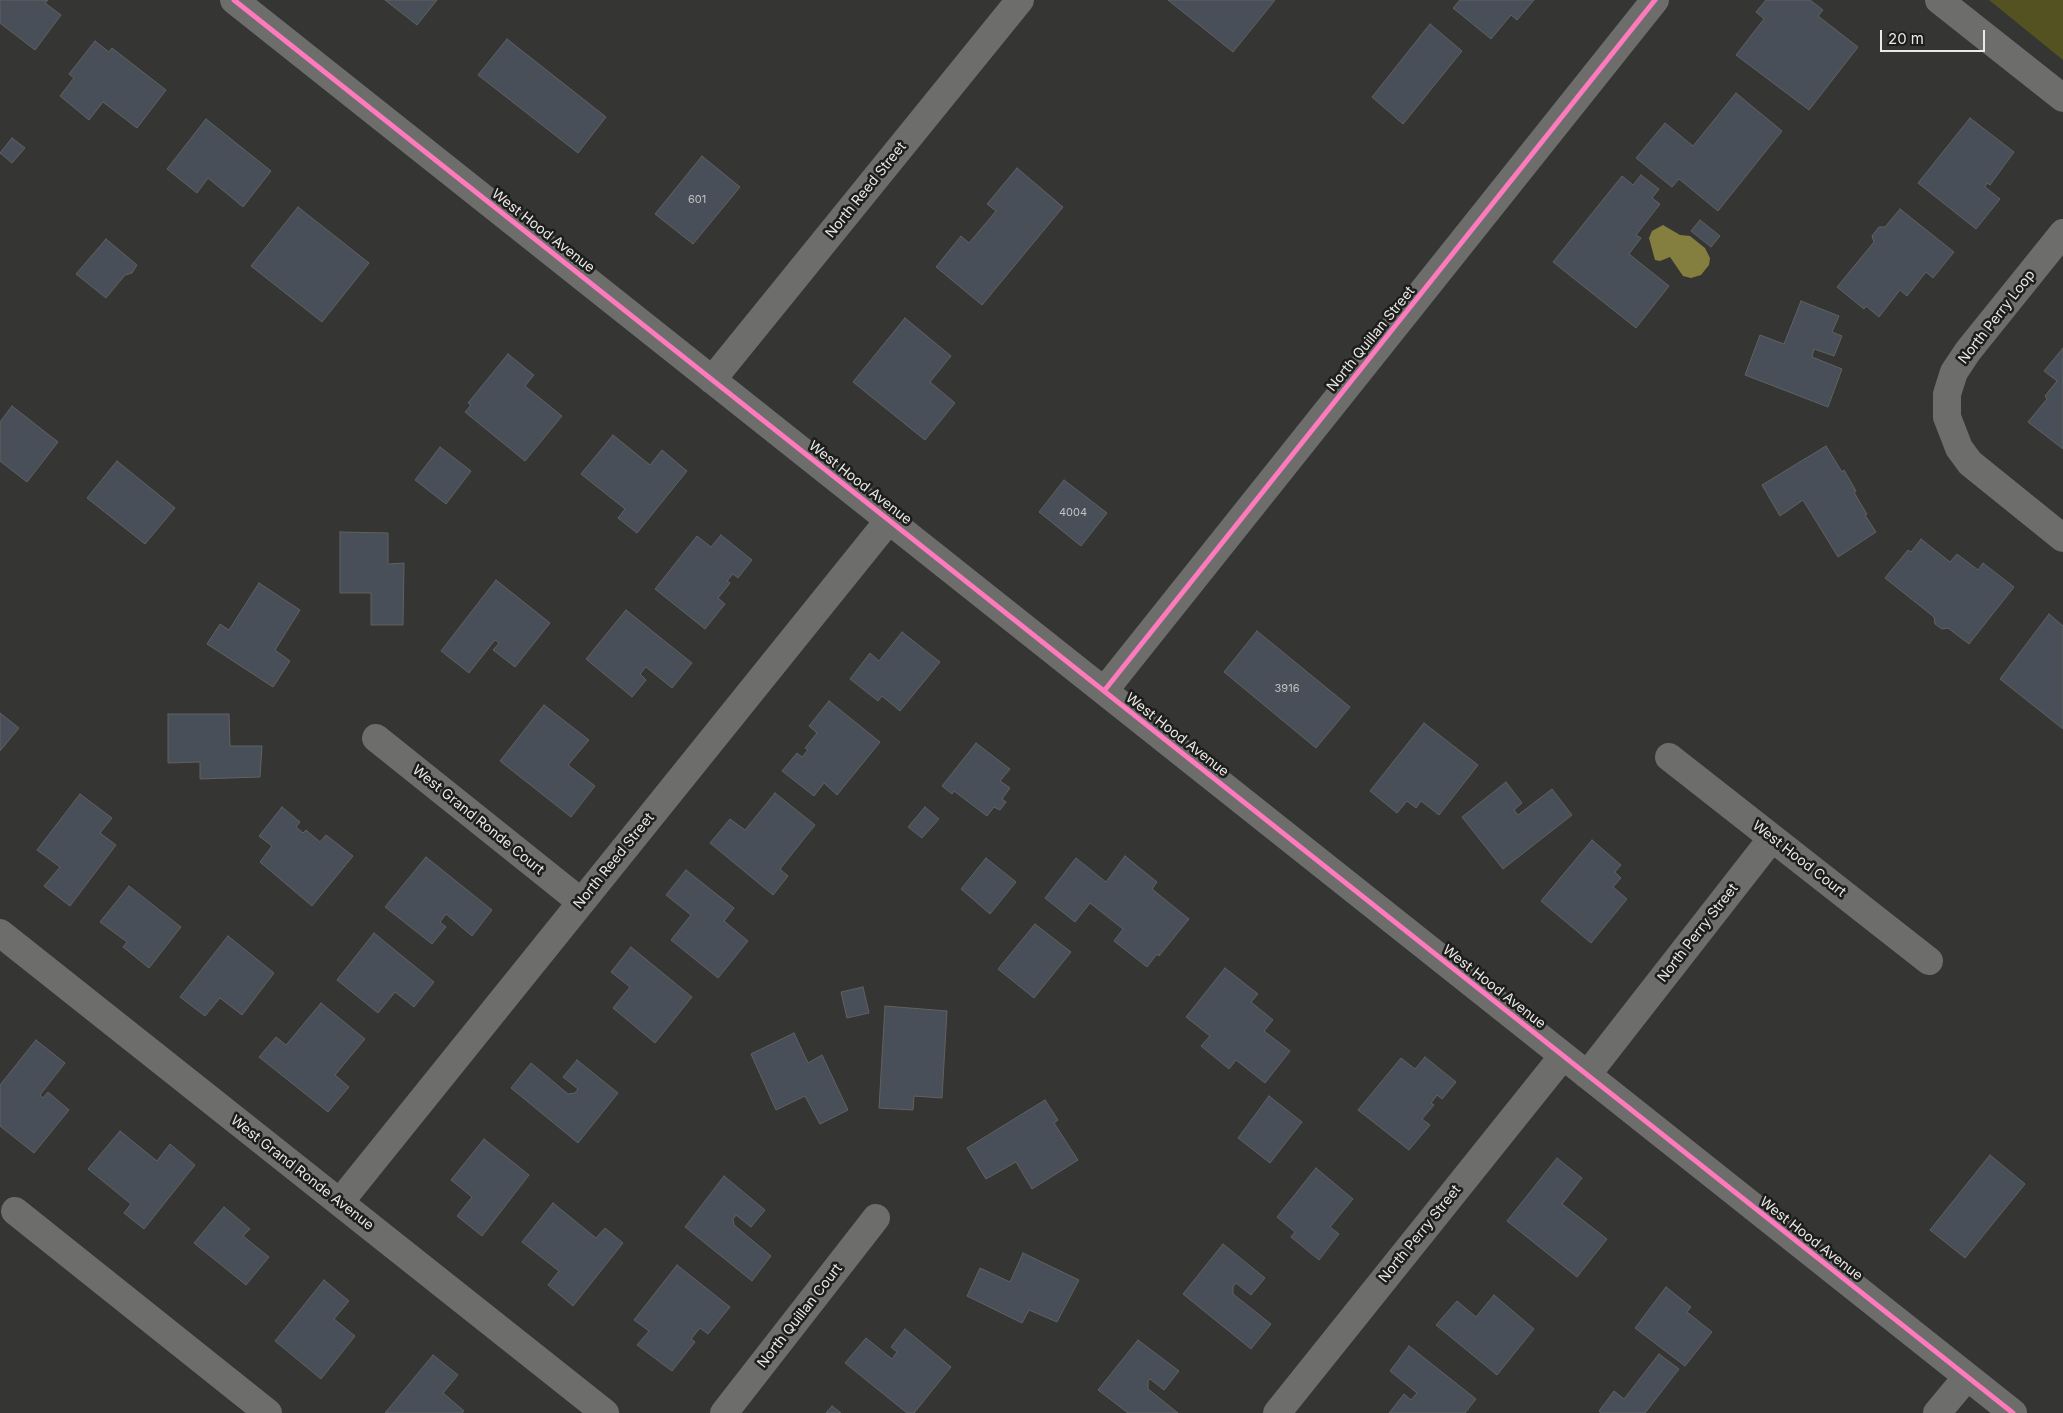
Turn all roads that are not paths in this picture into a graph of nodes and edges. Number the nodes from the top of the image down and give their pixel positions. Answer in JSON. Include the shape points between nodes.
{"nodes":[{"id":1,"x":1020,"y":0,"type":"edge"},
{"id":2,"x":1655,"y":0,"type":"edge"},
{"id":3,"x":1939,"y":0,"type":"edge"},
{"id":4,"x":246,"y":4,"type":"edge"},
{"id":5,"x":2063,"y":98,"type":"edge"},
{"id":6,"x":2063,"y":233,"type":"edge"},
{"id":7,"x":712,"y":380,"type":"junction"},
{"id":8,"x":889,"y":520,"type":"junction"},
{"id":9,"x":2063,"y":538,"type":"edge"},
{"id":10,"x":1104,"y":691,"type":"junction"},
{"id":11,"x":376,"y":738,"type":"dead end"},
{"id":12,"x":1669,"y":757,"type":"dead end"},
{"id":13,"x":1772,"y":838,"type":"junction"},
{"id":14,"x":581,"y":902,"type":"junction"},
{"id":15,"x":0,"y":932,"type":"edge"},
{"id":16,"x":1929,"y":961,"type":"dead end"},
{"id":17,"x":1563,"y":1056,"type":"junction"},
{"id":18,"x":1587,"y":1075,"type":"junction"},
{"id":19,"x":340,"y":1202,"type":"junction"},
{"id":20,"x":15,"y":1211,"type":"dead end"},
{"id":21,"x":876,"y":1218,"type":"dead end"},
{"id":22,"x":1967,"y":1377,"type":"junction"},
{"id":23,"x":268,"y":1413,"type":"edge"},
{"id":24,"x":605,"y":1413,"type":"edge"},
{"id":25,"x":724,"y":1413,"type":"edge"},
{"id":26,"x":1277,"y":1413,"type":"edge"},
{"id":27,"x":1937,"y":1413,"type":"edge"},
{"id":28,"x":2013,"y":1413,"type":"edge"}],
"edges":[{"from":1,"to":7,"type":"street","name":"North Reed Street"},
{"from":2,"to":10,"type":"street","name":"North Quillan Street"},
{"from":3,"to":5,"type":"street"},
{"from":4,"to":7,"type":"street","name":"West Hood Avenue"},
{"from":6,"to":9,"type":"street","name":"North Perry Loop","via":[[1954,372],[1947,394],[1946,417],[1956,442],[1970,463]]},
{"from":7,"to":8,"type":"street","name":"West Hood Avenue"},
{"from":8,"to":10,"type":"street","name":"West Hood Avenue"},
{"from":8,"to":14,"type":"street","name":"North Reed Street"},
{"from":10,"to":17,"type":"street","name":"West Hood Avenue"},
{"from":11,"to":14,"type":"street","name":"West Grand Ronde Court"},
{"from":12,"to":13,"type":"street","name":"West Hood Court"},
{"from":13,"to":16,"type":"street","name":"West Hood Court"},
{"from":13,"to":18,"type":"street","name":"North Perry Street"},
{"from":14,"to":19,"type":"street","name":"North Reed Street"},
{"from":15,"to":19,"type":"street","name":"West Grand Ronde Avenue"},
{"from":17,"to":18,"type":"street","name":"West Hood Avenue"},
{"from":17,"to":26,"type":"street","name":"North Perry Street"},
{"from":18,"to":22,"type":"street","name":"West Hood Avenue"},
{"from":19,"to":24,"type":"street","name":"West Grand Ronde Avenue"},
{"from":20,"to":23,"type":"street"},
{"from":21,"to":25,"type":"street","name":"North Quillan Court"},
{"from":22,"to":27,"type":"street"},
{"from":22,"to":28,"type":"street","name":"West Hood Avenue"}]}
